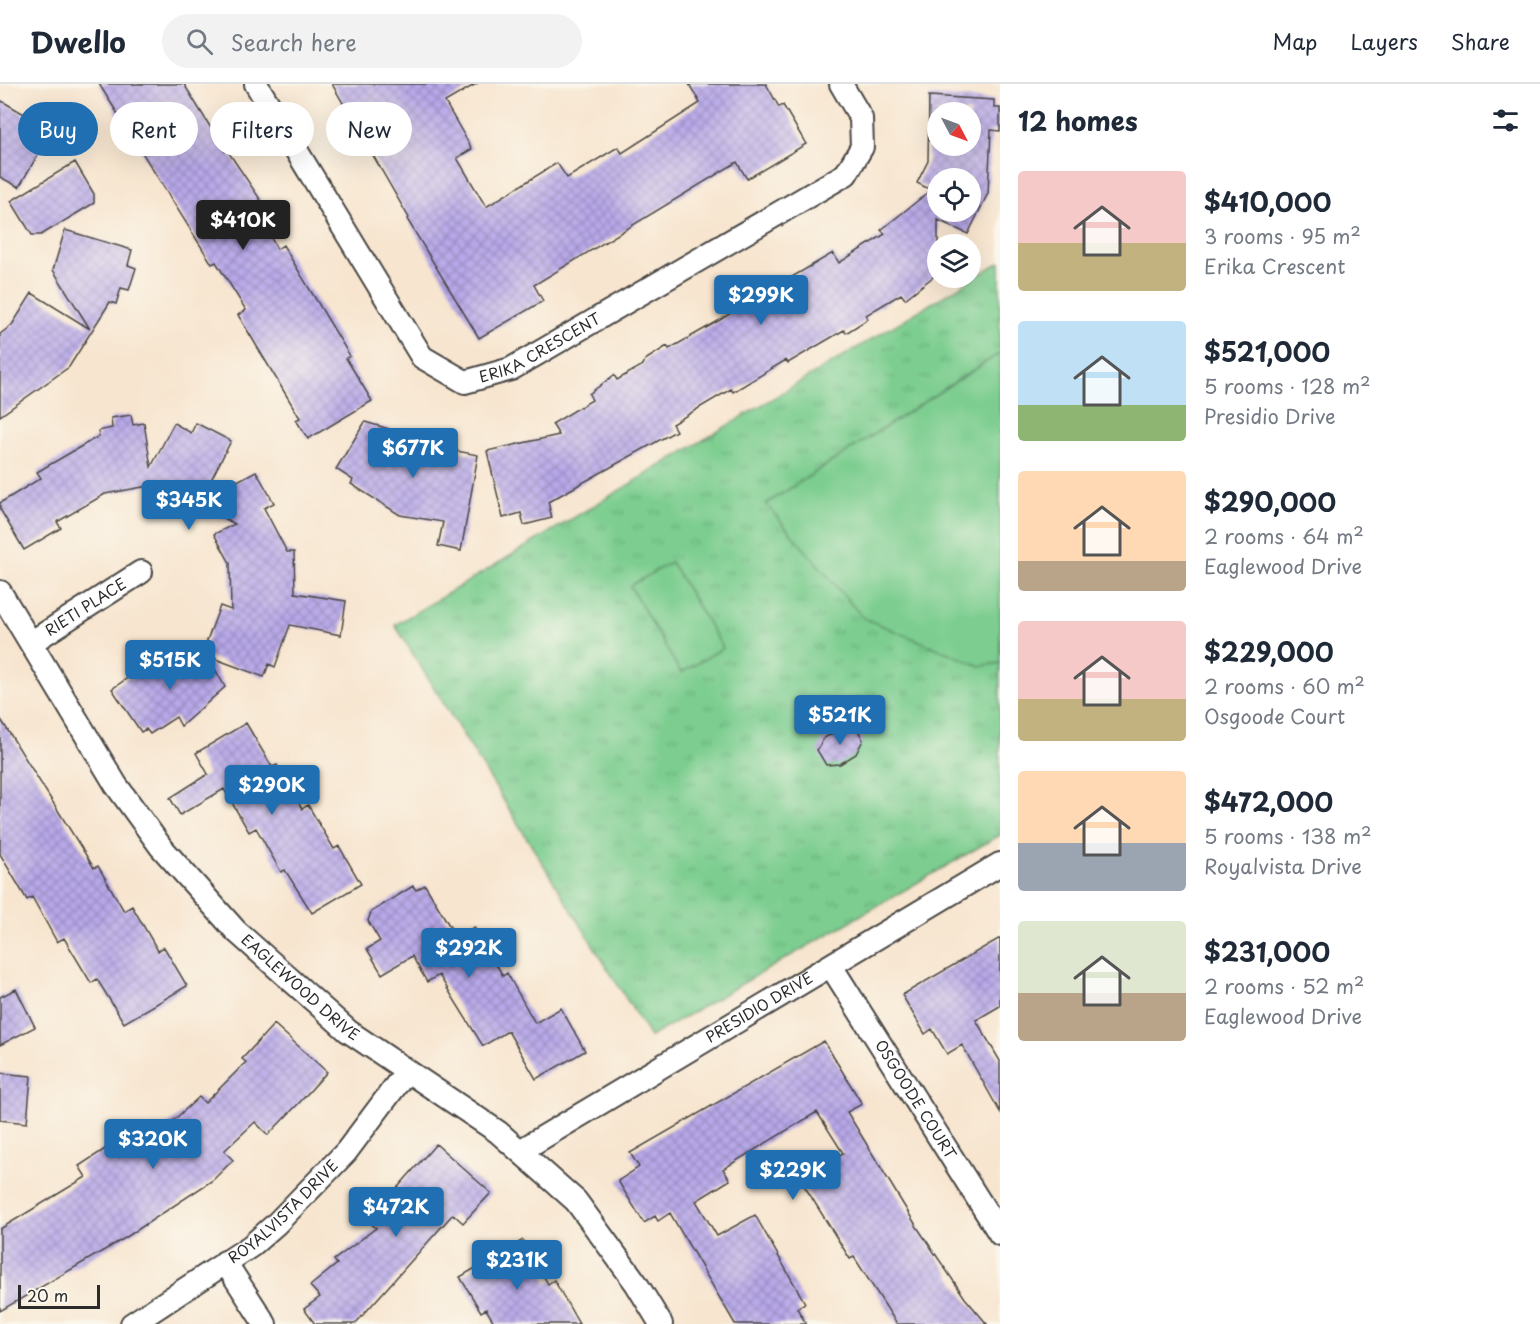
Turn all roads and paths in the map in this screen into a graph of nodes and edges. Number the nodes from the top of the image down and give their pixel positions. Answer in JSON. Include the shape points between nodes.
{"nodes":[{"id":1,"x":256,"y":84,"type":"edge"},
{"id":2,"x":841,"y":84,"type":"edge"},
{"id":3,"x":141,"y":572,"type":"dead end"},
{"id":4,"x":0,"y":592,"type":"edge"},
{"id":5,"x":32,"y":642,"type":"junction"},
{"id":6,"x":1000,"y":864,"type":"edge"},
{"id":7,"x":831,"y":966,"type":"junction"},
{"id":8,"x":406,"y":1072,"type":"junction"},
{"id":9,"x":520,"y":1151,"type":"junction"},
{"id":10,"x":1000,"y":1233,"type":"edge"},
{"id":11,"x":225,"y":1262,"type":"junction"},
{"id":12,"x":132,"y":1324,"type":"edge"},
{"id":13,"x":265,"y":1324,"type":"edge"},
{"id":14,"x":661,"y":1324,"type":"edge"}],
"edges":[{"from":1,"to":2,"type":"street","name":"ERIKA CRESCENT","via":[[422,357],[465,382],[511,369],[846,174],[862,147],[861,118]]},
{"from":3,"to":5,"type":"street","name":"RIETI PLACE"},
{"from":4,"to":5,"type":"street","name":"EAGLEWOOD DRIVE"},
{"from":5,"to":8,"type":"street","name":"EAGLEWOOD DRIVE","via":[[97,756],[161,847],[236,931],[348,1031]]},
{"from":6,"to":7,"type":"street","name":"PRESIDIO DRIVE"},
{"from":7,"to":9,"type":"street","name":"PRESIDIO DRIVE"},
{"from":7,"to":10,"type":"street","name":"OSGOODE COURT"},
{"from":8,"to":9,"type":"street","name":"EAGLEWOOD DRIVE","via":[[498,1132]]},
{"from":8,"to":11,"type":"street","name":"ROYALVISTA DRIVE","via":[[324,1177],[251,1246]]},
{"from":9,"to":14,"type":"street","name":"EAGLEWOOD DRIVE","via":[[576,1201]]},
{"from":11,"to":12,"type":"street","name":"ROYALVISTA DRIVE"},
{"from":11,"to":13,"type":"street"}]}
